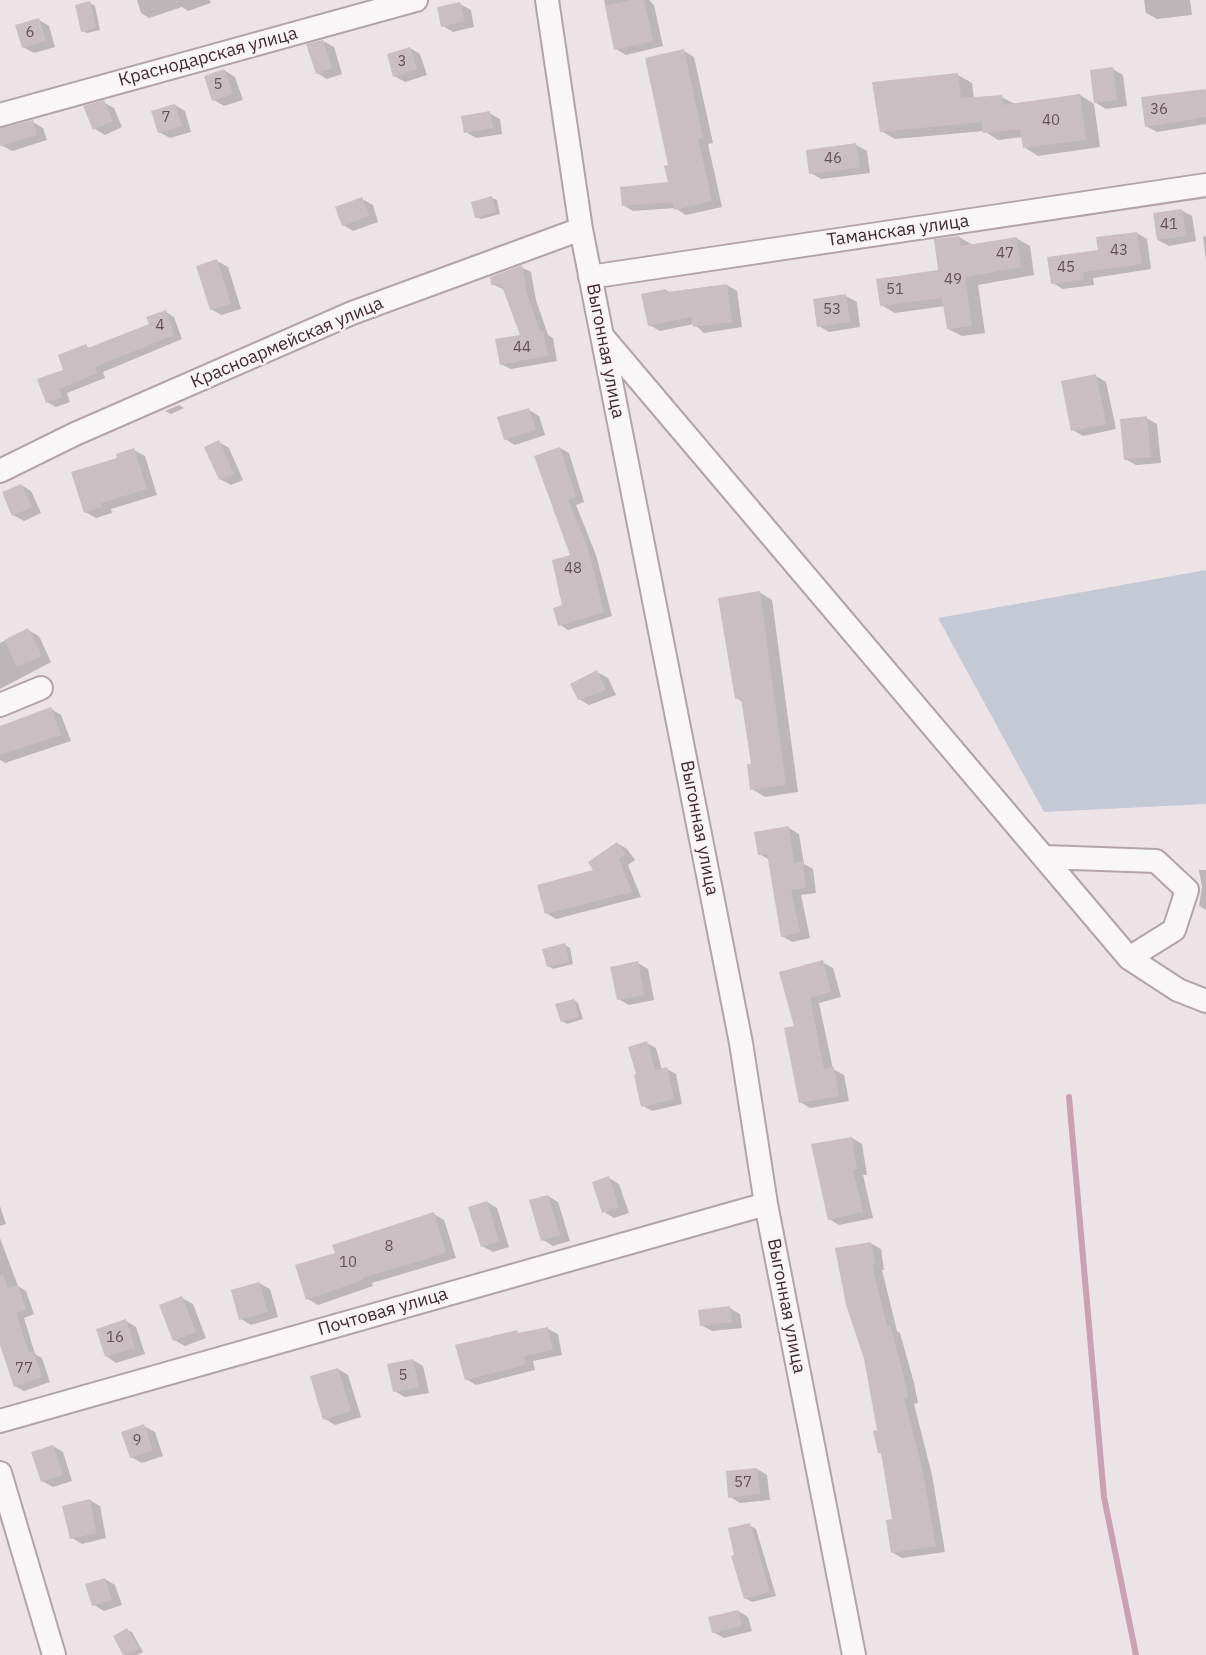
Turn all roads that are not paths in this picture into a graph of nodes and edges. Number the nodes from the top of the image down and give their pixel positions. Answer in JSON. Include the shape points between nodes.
{"nodes":[{"id":1,"x":416,"y":0,"type":"edge"},
{"id":2,"x":547,"y":0,"type":"edge"},
{"id":3,"x":0,"y":115,"type":"edge"},
{"id":4,"x":1206,"y":185,"type":"edge"},
{"id":5,"x":580,"y":229,"type":"junction"},
{"id":6,"x":590,"y":277,"type":"junction"},
{"id":7,"x":602,"y":336,"type":"junction"},
{"id":8,"x":0,"y":471,"type":"edge"},
{"id":9,"x":41,"y":688,"type":"dead end"},
{"id":10,"x":0,"y":705,"type":"edge"},
{"id":11,"x":1045,"y":857,"type":"junction"},
{"id":12,"x":1129,"y":958,"type":"junction"},
{"id":13,"x":1206,"y":1000,"type":"edge"},
{"id":14,"x":766,"y":1204,"type":"junction"},
{"id":15,"x":0,"y":1421,"type":"edge"},
{"id":16,"x":0,"y":1473,"type":"edge"},
{"id":17,"x":54,"y":1655,"type":"edge"},
{"id":18,"x":854,"y":1655,"type":"edge"}],
"edges":[{"from":1,"to":3,"type":"street","name":"Краснодарская улица"},
{"from":2,"to":5,"type":"street","name":"Выгонная улица"},
{"from":4,"to":6,"type":"street","name":"Таманская улица"},
{"from":5,"to":6,"type":"street","name":"Выгонная улица"},
{"from":5,"to":8,"type":"street","name":"Красноармейская улица","via":[[352,313]]},
{"from":6,"to":7,"type":"street","name":"Выгонная улица"},
{"from":7,"to":11,"type":"street"},
{"from":7,"to":14,"type":"street","name":"Выгонная улица","via":[[741,1043]]},
{"from":9,"to":10,"type":"street"},
{"from":11,"to":12,"type":"street"},
{"from":11,"to":12,"type":"street","via":[[1156,861],[1187,890],[1174,930]]},
{"from":12,"to":13,"type":"street","via":[[1178,990]]},
{"from":14,"to":15,"type":"street","name":"Почтовая улица"},
{"from":14,"to":18,"type":"street","name":"Выгонная улица"},
{"from":16,"to":17,"type":"street"}]}
